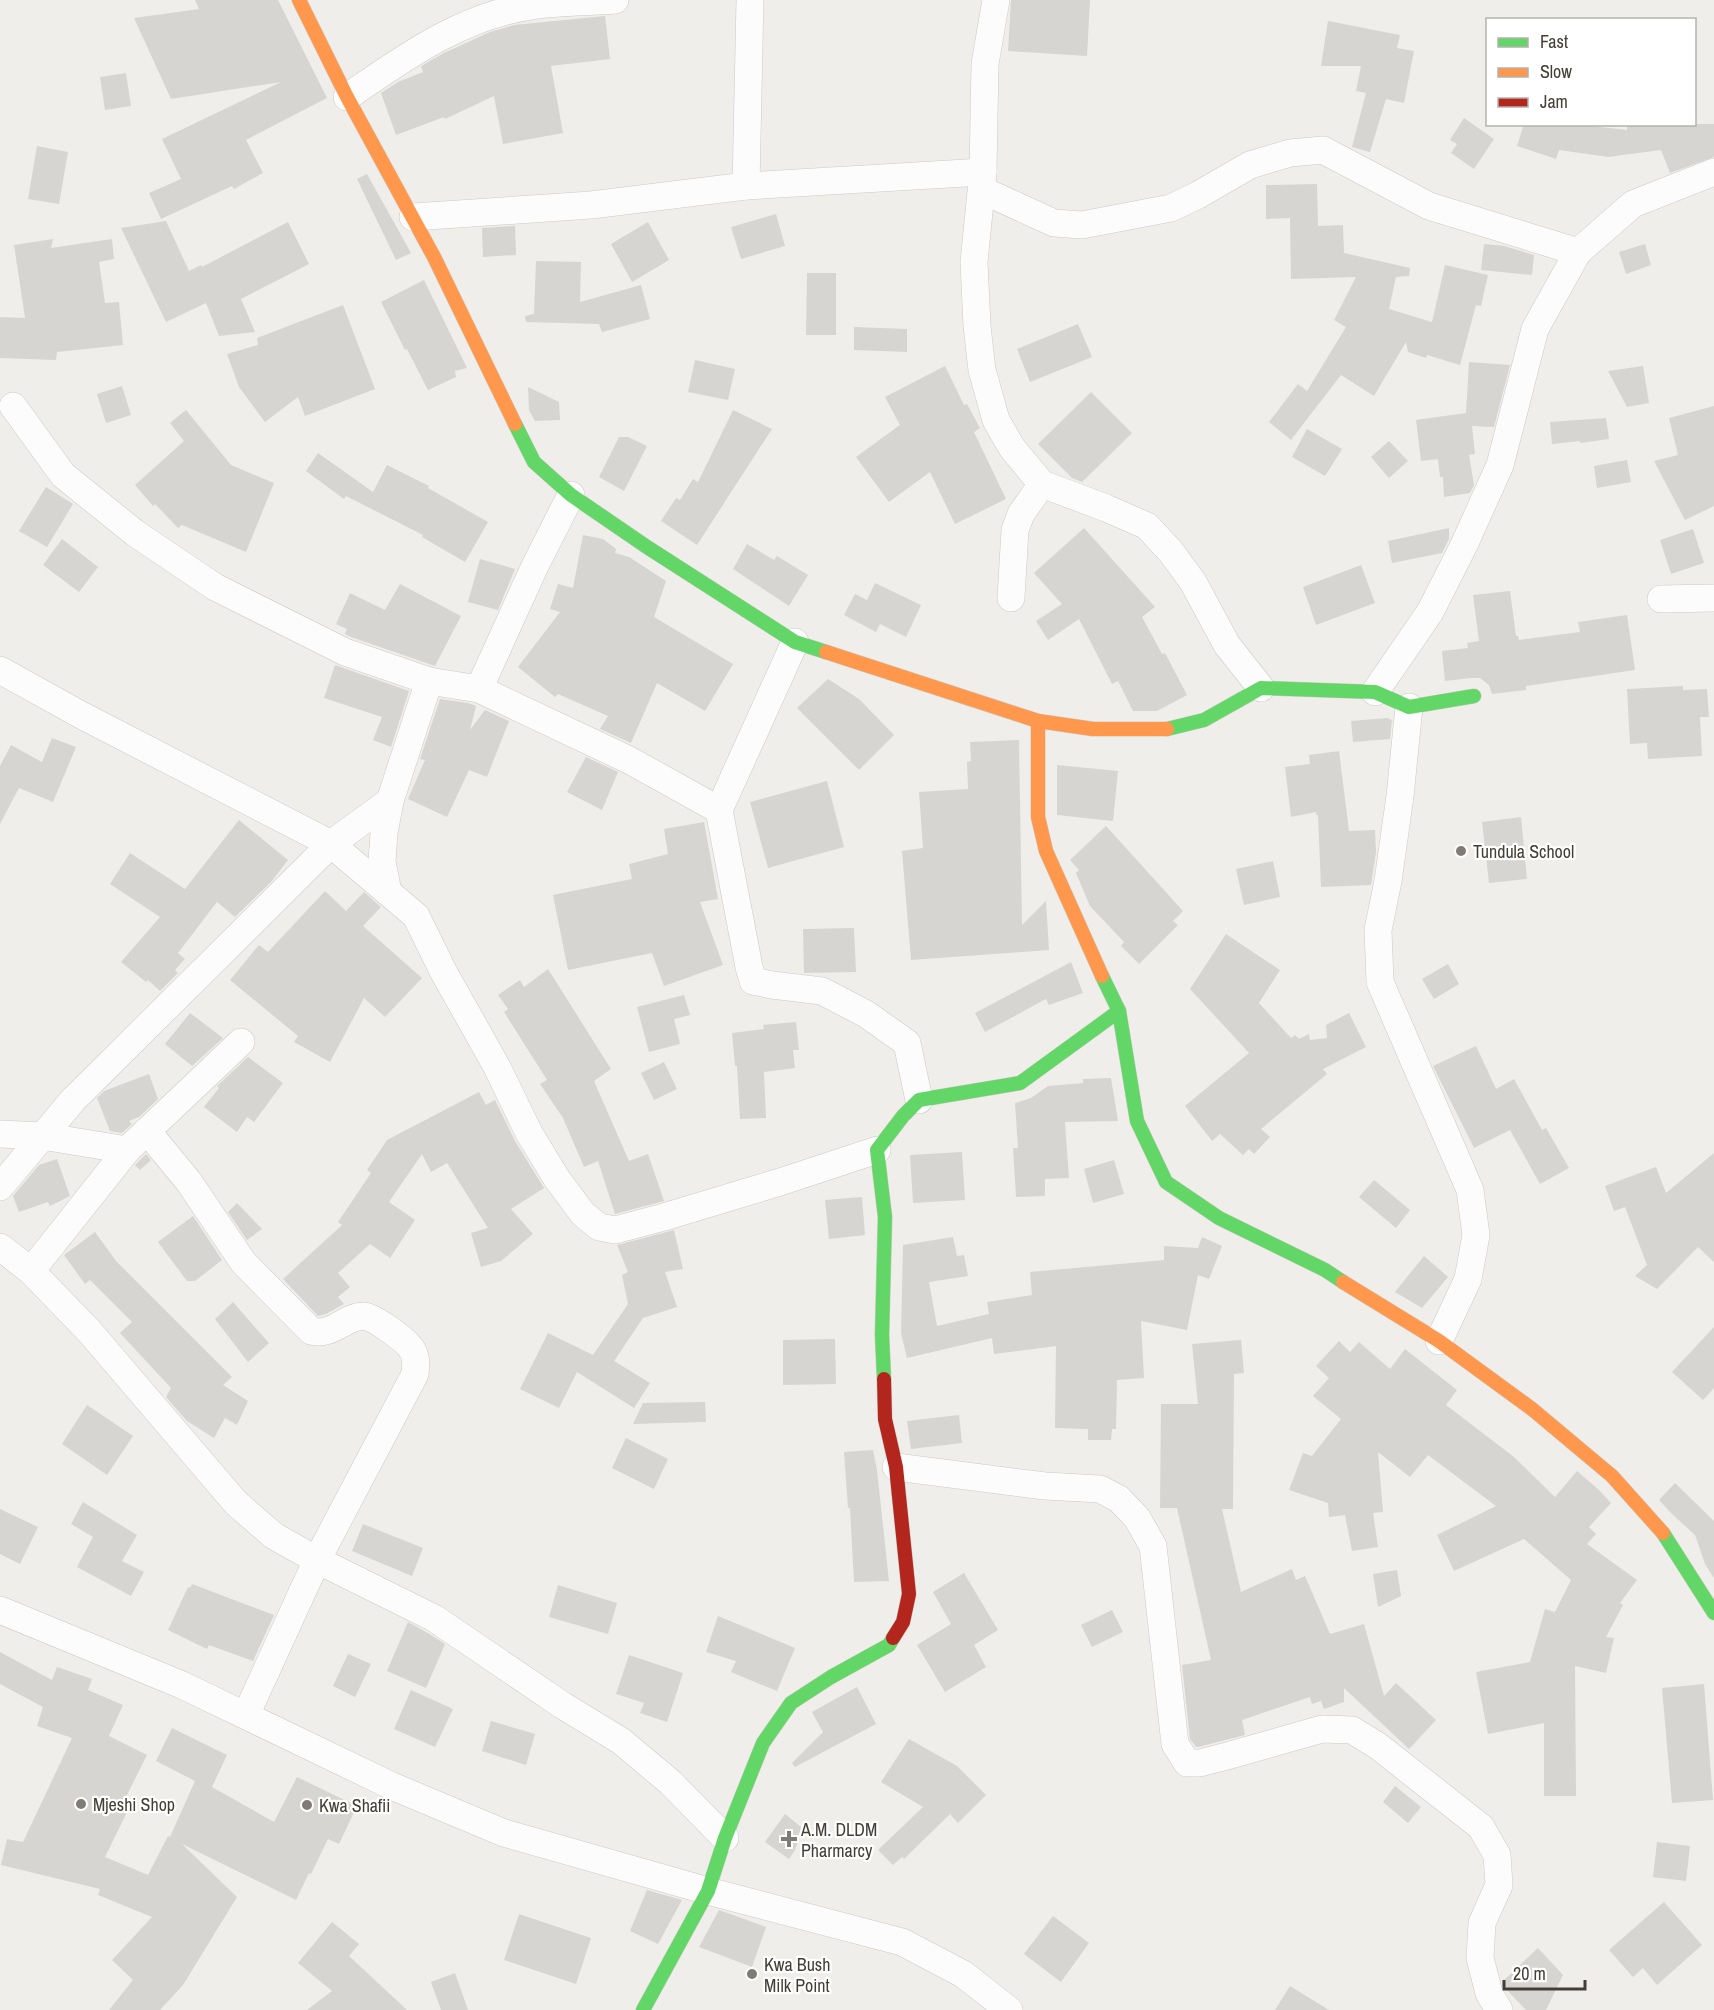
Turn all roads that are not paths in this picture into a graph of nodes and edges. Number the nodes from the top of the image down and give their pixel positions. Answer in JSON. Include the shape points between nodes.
{"nodes":[{"id":1,"x":299,"y":0,"type":"edge"},
{"id":2,"x":615,"y":0,"type":"edge"},
{"id":3,"x":750,"y":0,"type":"edge"},
{"id":4,"x":996,"y":0,"type":"edge"},
{"id":5,"x":347,"y":97,"type":"junction"},
{"id":6,"x":1714,"y":172,"type":"edge"},
{"id":7,"x":983,"y":181,"type":"junction"},
{"id":8,"x":746,"y":186,"type":"junction"},
{"id":9,"x":413,"y":217,"type":"junction"},
{"id":10,"x":1578,"y":252,"type":"junction"},
{"id":11,"x":13,"y":406,"type":"dead end"},
{"id":12,"x":1042,"y":484,"type":"junction"},
{"id":13,"x":571,"y":495,"type":"junction"},
{"id":14,"x":1011,"y":598,"type":"dead end"},
{"id":15,"x":1714,"y":598,"type":"edge"},
{"id":16,"x":1660,"y":599,"type":"dead end"},
{"id":17,"x":795,"y":642,"type":"junction"},
{"id":18,"x":0,"y":670,"type":"edge"},
{"id":19,"x":429,"y":681,"type":"junction"},
{"id":20,"x":1262,"y":688,"type":"junction"},
{"id":21,"x":479,"y":689,"type":"junction"},
{"id":22,"x":1375,"y":692,"type":"junction"},
{"id":23,"x":1474,"y":696,"type":"dead end"},
{"id":24,"x":1410,"y":707,"type":"junction"},
{"id":25,"x":1038,"y":721,"type":"junction"},
{"id":26,"x":390,"y":801,"type":"junction"},
{"id":27,"x":719,"y":810,"type":"junction"},
{"id":28,"x":331,"y":844,"type":"junction"},
{"id":29,"x":388,"y":892,"type":"junction"},
{"id":30,"x":1119,"y":1011,"type":"junction"},
{"id":31,"x":241,"y":1042,"type":"dead end"},
{"id":32,"x":919,"y":1100,"type":"junction"},
{"id":33,"x":147,"y":1131,"type":"junction"},
{"id":34,"x":0,"y":1134,"type":"edge"},
{"id":35,"x":42,"y":1136,"type":"junction"},
{"id":36,"x":127,"y":1150,"type":"junction"},
{"id":37,"x":877,"y":1150,"type":"junction"},
{"id":38,"x":0,"y":1187,"type":"edge"},
{"id":39,"x":0,"y":1247,"type":"edge"},
{"id":40,"x":31,"y":1271,"type":"junction"},
{"id":41,"x":1439,"y":1341,"type":"junction"},
{"id":42,"x":896,"y":1467,"type":"junction"},
{"id":43,"x":317,"y":1560,"type":"junction"},
{"id":44,"x":0,"y":1610,"type":"edge"},
{"id":45,"x":1714,"y":1613,"type":"edge"},
{"id":46,"x":246,"y":1716,"type":"junction"},
{"id":47,"x":725,"y":1838,"type":"junction"},
{"id":48,"x":708,"y":1891,"type":"junction"},
{"id":49,"x":643,"y":2010,"type":"edge"},
{"id":50,"x":1009,"y":2010,"type":"edge"},
{"id":51,"x":1499,"y":2010,"type":"edge"}],
"edges":[{"from":1,"to":5,"type":"street"},
{"from":2,"to":5,"type":"street","via":[[536,5],[457,28],[408,54]]},
{"from":3,"to":8,"type":"street"},
{"from":4,"to":7,"type":"street","via":[[985,64]]},
{"from":5,"to":9,"type":"street"},
{"from":6,"to":10,"type":"street","via":[[1633,204]]},
{"from":7,"to":8,"type":"street"},
{"from":7,"to":10,"type":"street","via":[[1054,223],[1082,225],[1170,208],[1250,165],[1290,153],[1323,150],[1429,206]]},
{"from":7,"to":12,"type":"street","via":[[974,262],[982,370],[996,420],[1012,448]]},
{"from":8,"to":9,"type":"street","via":[[591,205]]},
{"from":9,"to":13,"type":"street","via":[[534,462]]},
{"from":10,"to":22,"type":"street","via":[[1535,329],[1500,465],[1464,545],[1430,612]]},
{"from":11,"to":19,"type":"street","via":[[63,475],[135,533],[215,587],[345,652]]},
{"from":12,"to":14,"type":"street","via":[[1015,530]]},
{"from":12,"to":20,"type":"street","via":[[1147,526],[1193,582],[1227,645]]},
{"from":13,"to":17,"type":"street"},
{"from":13,"to":21,"type":"street"},
{"from":15,"to":16,"type":"street"},
{"from":17,"to":25,"type":"street"},
{"from":17,"to":27,"type":"street"},
{"from":18,"to":28,"type":"street"},
{"from":19,"to":21,"type":"street"},
{"from":19,"to":26,"type":"street"},
{"from":20,"to":22,"type":"street"},
{"from":20,"to":25,"type":"street","via":[[1204,720],[1162,730],[1093,729]]},
{"from":21,"to":27,"type":"street","via":[[619,755]]},
{"from":22,"to":24,"type":"street"},
{"from":23,"to":24,"type":"street"},
{"from":24,"to":41,"type":"street","via":[[1378,930],[1380,982],[1470,1190],[1476,1235],[1468,1279]]},
{"from":25,"to":30,"type":"street","via":[[1038,817],[1046,851]]},
{"from":26,"to":28,"type":"street"},
{"from":26,"to":29,"type":"street","via":[[382,862]]},
{"from":27,"to":32,"type":"street","via":[[753,981],[822,991],[899,1037],[907,1043]]},
{"from":28,"to":29,"type":"street"},
{"from":28,"to":35,"type":"street","via":[[73,1100]]},
{"from":29,"to":37,"type":"street","via":[[416,916],[529,1133],[583,1214],[599,1227],[615,1230],[664,1217]]},
{"from":30,"to":32,"type":"street","via":[[1020,1083]]},
{"from":30,"to":41,"type":"street","via":[[1137,1121],[1167,1182],[1219,1218],[1325,1270]]},
{"from":31,"to":33,"type":"street"},
{"from":32,"to":37,"type":"street"},
{"from":33,"to":36,"type":"street"},
{"from":33,"to":43,"type":"street","via":[[189,1182],[243,1262],[311,1331],[328,1331],[365,1316],[410,1347],[416,1359],[415,1374]]},
{"from":34,"to":35,"type":"street"},
{"from":35,"to":36,"type":"street"},
{"from":35,"to":38,"type":"street"},
{"from":36,"to":40,"type":"street"},
{"from":37,"to":42,"type":"street","via":[[885,1217],[885,1419]]},
{"from":39,"to":40,"type":"street"},
{"from":40,"to":43,"type":"street","via":[[89,1331],[236,1503],[274,1536]]},
{"from":41,"to":45,"type":"street","via":[[1532,1409],[1612,1476],[1664,1534]]},
{"from":42,"to":47,"type":"street","via":[[909,1594],[903,1622],[889,1645],[791,1703],[763,1743]]},
{"from":42,"to":51,"type":"street","via":[[1100,1489],[1119,1499],[1137,1518],[1154,1546],[1175,1744],[1187,1763],[1200,1763],[1322,1729],[1352,1730],[1388,1753],[1481,1827],[1497,1855],[1499,1885],[1482,1923],[1480,1958],[1489,1993]]},
{"from":43,"to":46,"type":"street"},
{"from":43,"to":47,"type":"street","via":[[434,1618],[621,1741],[670,1782]]},
{"from":44,"to":46,"type":"street","via":[[182,1685]]},
{"from":46,"to":48,"type":"street","via":[[392,1786],[504,1833]]},
{"from":47,"to":48,"type":"street"},
{"from":48,"to":49,"type":"street"},
{"from":48,"to":50,"type":"street","via":[[902,1942],[963,1974]]}]}
